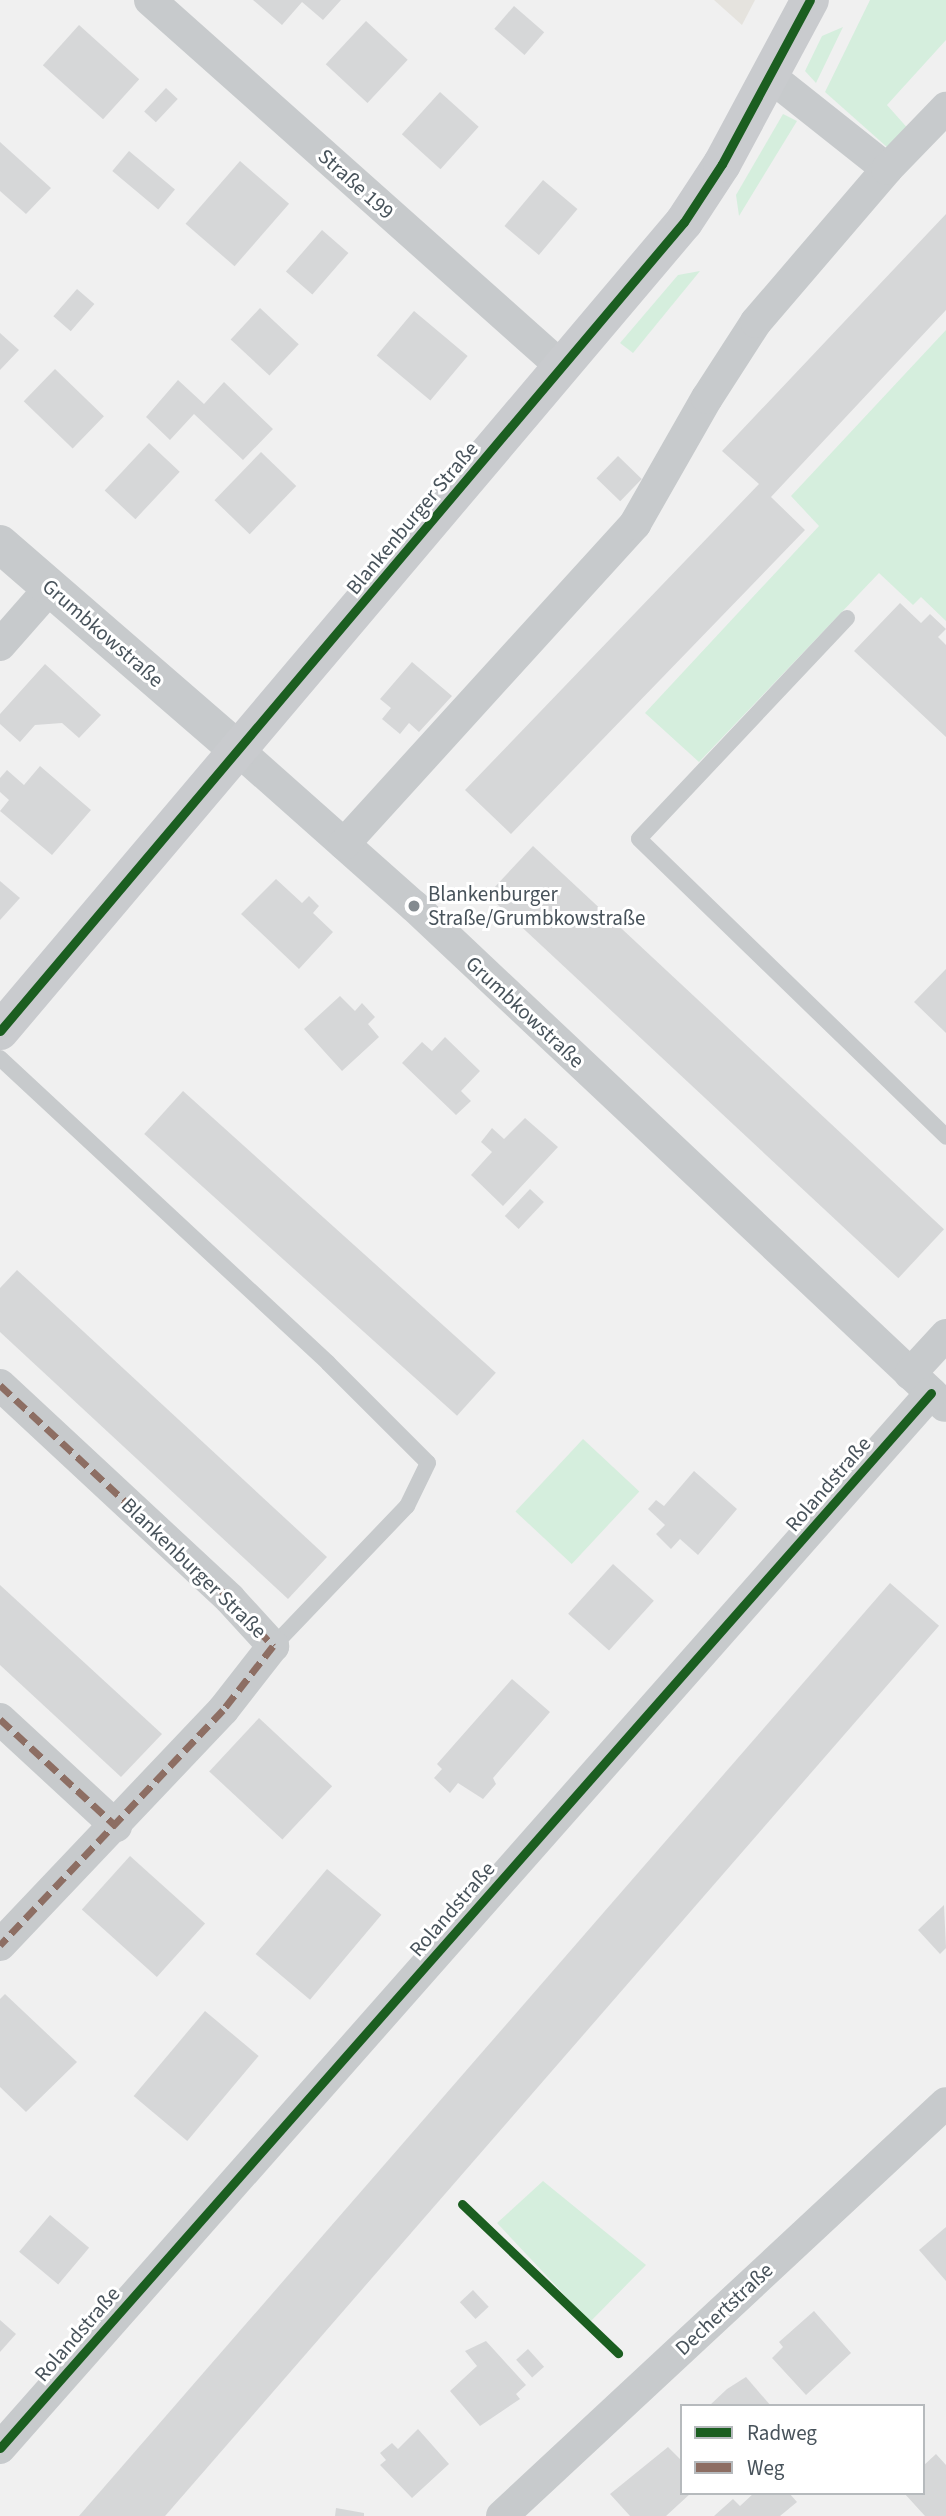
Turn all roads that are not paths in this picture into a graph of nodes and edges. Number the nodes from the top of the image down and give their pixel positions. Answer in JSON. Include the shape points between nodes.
{"nodes":[{"id":1,"x":150,"y":0,"type":"edge"},
{"id":2,"x":810,"y":0,"type":"edge"},
{"id":3,"x":771,"y":77,"type":"junction"},
{"id":4,"x":946,"y":108,"type":"edge"},
{"id":5,"x":887,"y":169,"type":"junction"},
{"id":6,"x":562,"y":368,"type":"junction"},
{"id":7,"x":0,"y":544,"type":"edge"},
{"id":8,"x":51,"y":587,"type":"junction"},
{"id":9,"x":847,"y":618,"type":"dead end"},
{"id":10,"x":0,"y":646,"type":"edge"},
{"id":11,"x":238,"y":750,"type":"junction"},
{"id":12,"x":344,"y":844,"type":"junction"},
{"id":13,"x":0,"y":1031,"type":"edge"},
{"id":14,"x":0,"y":1058,"type":"edge"},
{"id":15,"x":946,"y":1137,"type":"edge"},
{"id":16,"x":946,"y":1335,"type":"edge"},
{"id":17,"x":0,"y":1385,"type":"edge"},
{"id":18,"x":929,"y":1392,"type":"edge"},
{"id":19,"x":273,"y":1646,"type":"junction"},
{"id":20,"x":0,"y":1719,"type":"edge"},
{"id":21,"x":116,"y":1826,"type":"junction"},
{"id":22,"x":0,"y":1945,"type":"edge"},
{"id":23,"x":946,"y":2103,"type":"edge"},
{"id":24,"x":0,"y":2448,"type":"edge"},
{"id":25,"x":502,"y":2516,"type":"edge"}],
"edges":[{"from":1,"to":6,"type":"street","name":"Straße 199"},
{"from":2,"to":3,"type":"main road","name":"Blankenburger Straße"},
{"from":3,"to":5,"type":"street"},
{"from":3,"to":6,"type":"main road","name":"Blankenburger Straße","via":[[684,222]]},
{"from":4,"to":5,"type":"street"},
{"from":5,"to":12,"type":"street","via":[[756,322],[635,524]]},
{"from":6,"to":11,"type":"main road","name":"Blankenburger Straße"},
{"from":7,"to":8,"type":"street","name":"Grumbkowstraße"},
{"from":8,"to":10,"type":"street"},
{"from":8,"to":11,"type":"street","name":"Grumbkowstraße"},
{"from":9,"to":15,"type":"lane","via":[[639,839]]},
{"from":11,"to":12,"type":"street","name":"Grumbkowstraße"},
{"from":11,"to":13,"type":"main road","name":"Blankenburger Straße"},
{"from":12,"to":18,"type":"street","name":"Grumbkowstraße"},
{"from":14,"to":19,"type":"lane","via":[[318,1353],[428,1463],[407,1506]]},
{"from":16,"to":18,"type":"street","name":"Rolandstraße"},
{"from":17,"to":19,"type":"street","name":"Blankenburger Straße","via":[[230,1599]]},
{"from":18,"to":24,"type":"street","name":"Rolandstraße"},
{"from":19,"to":21,"type":"street","name":"Blankenburger Straße","via":[[223,1710]]},
{"from":20,"to":21,"type":"street"},
{"from":21,"to":22,"type":"street","name":"Blankenburger Straße"},
{"from":23,"to":25,"type":"street","name":"Dechertstraße"}]}
